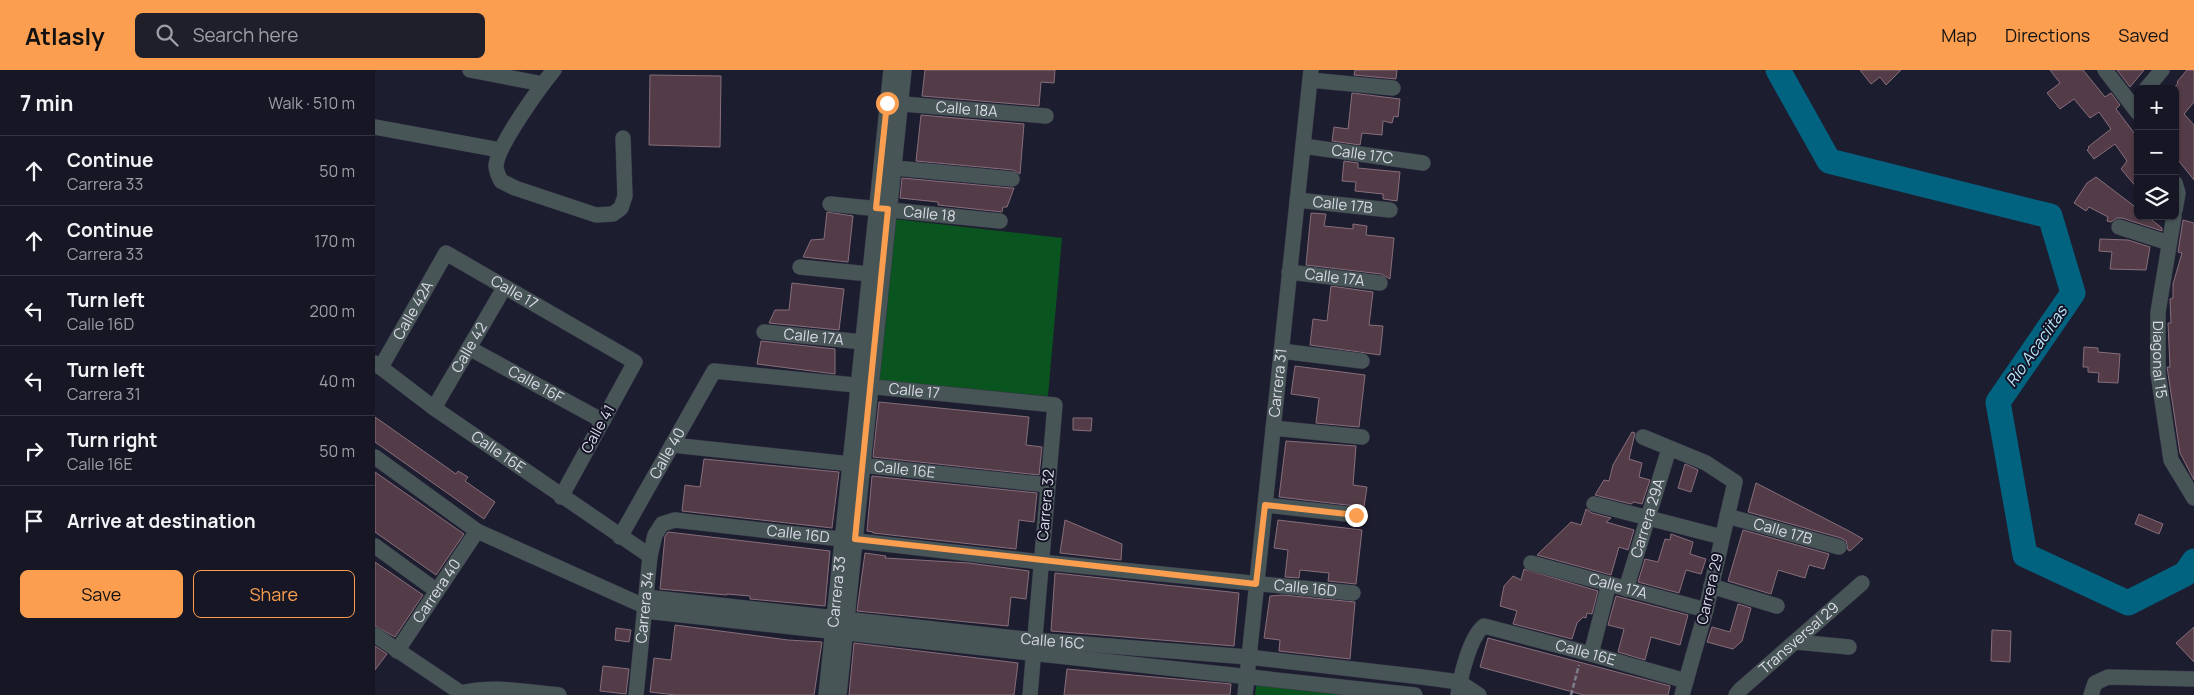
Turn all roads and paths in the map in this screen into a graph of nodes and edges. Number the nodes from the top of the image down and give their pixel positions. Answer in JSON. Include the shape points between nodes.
{"nodes":[{"id":1,"x":470,"y":70,"type":"edge"},
{"id":2,"x":554,"y":70,"type":"edge"},
{"id":3,"x":891,"y":70,"type":"edge"},
{"id":4,"x":904,"y":70,"type":"edge"},
{"id":5,"x":2105,"y":70,"type":"edge"},
{"id":6,"x":2162,"y":70,"type":"edge"},
{"id":7,"x":1311,"y":75,"type":"edge"},
{"id":8,"x":543,"y":84,"type":"junction"},
{"id":9,"x":2149,"y":85,"type":"edge"},
{"id":10,"x":1393,"y":88,"type":"dead end"},
{"id":11,"x":2134,"y":103,"type":"edge"},
{"id":12,"x":894,"y":104,"type":"junction"},
{"id":13,"x":1046,"y":116,"type":"dead end"},
{"id":14,"x":375,"y":127,"type":"edge"},
{"id":15,"x":623,"y":138,"type":"dead end"},
{"id":16,"x":1303,"y":146,"type":"junction"},
{"id":17,"x":501,"y":150,"type":"junction"},
{"id":18,"x":1423,"y":163,"type":"dead end"},
{"id":19,"x":887,"y":167,"type":"junction"},
{"id":20,"x":1012,"y":179,"type":"dead end"},
{"id":21,"x":1297,"y":200,"type":"junction"},
{"id":22,"x":829,"y":204,"type":"dead end"},
{"id":23,"x":882,"y":209,"type":"junction"},
{"id":24,"x":1390,"y":210,"type":"dead end"},
{"id":25,"x":2173,"y":220,"type":"edge"},
{"id":26,"x":1000,"y":221,"type":"dead end"},
{"id":27,"x":2119,"y":227,"type":"dead end"},
{"id":28,"x":2169,"y":243,"type":"junction"},
{"id":29,"x":446,"y":253,"type":"joint"},
{"id":30,"x":800,"y":267,"type":"dead end"},
{"id":31,"x":1289,"y":272,"type":"junction"},
{"id":32,"x":869,"y":274,"type":"junction"},
{"id":33,"x":1380,"y":283,"type":"dead end"},
{"id":34,"x":504,"y":288,"type":"junction"},
{"id":35,"x":764,"y":332,"type":"dead end"},
{"id":36,"x":863,"y":342,"type":"junction"},
{"id":37,"x":469,"y":348,"type":"junction"},
{"id":38,"x":1281,"y":351,"type":"junction"},
{"id":39,"x":1362,"y":361,"type":"dead end"},
{"id":40,"x":635,"y":362,"type":"joint"},
{"id":41,"x":378,"y":365,"type":"edge"},
{"id":42,"x":714,"y":371,"type":"joint"},
{"id":43,"x":864,"y":387,"type":"junction"},
{"id":44,"x":1055,"y":405,"type":"joint"},
{"id":45,"x":434,"y":408,"type":"junction"},
{"id":46,"x":603,"y":421,"type":"junction"},
{"id":47,"x":1273,"y":428,"type":"junction"},
{"id":48,"x":1362,"y":437,"type":"dead end"},
{"id":49,"x":1643,"y":437,"type":"dead end"},
{"id":50,"x":672,"y":445,"type":"junction"},
{"id":51,"x":1669,"y":449,"type":"junction"},
{"id":52,"x":375,"y":457,"type":"edge"},
{"id":53,"x":856,"y":464,"type":"junction"},
{"id":54,"x":1048,"y":485,"type":"junction"},
{"id":55,"x":561,"y":497,"type":"junction"},
{"id":56,"x":2193,"y":497,"type":"edge"},
{"id":57,"x":1594,"y":504,"type":"dead end"},
{"id":58,"x":1265,"y":505,"type":"junction"},
{"id":59,"x":1356,"y":515,"type":"dead end"},
{"id":60,"x":1727,"y":516,"type":"junction"},
{"id":61,"x":1647,"y":518,"type":"junction"},
{"id":62,"x":662,"y":524,"type":"joint"},
{"id":63,"x":477,"y":530,"type":"junction"},
{"id":64,"x":620,"y":537,"type":"junction"},
{"id":65,"x":1722,"y":537,"type":"junction"},
{"id":66,"x":849,"y":539,"type":"junction"},
{"id":67,"x":375,"y":546,"type":"edge"},
{"id":68,"x":1839,"y":547,"type":"dead end"},
{"id":69,"x":650,"y":556,"type":"junction"},
{"id":70,"x":1041,"y":562,"type":"junction"},
{"id":71,"x":1531,"y":563,"type":"dead end"},
{"id":72,"x":1862,"y":583,"type":"dead end"},
{"id":73,"x":1256,"y":584,"type":"junction"},
{"id":74,"x":1609,"y":584,"type":"junction"},
{"id":75,"x":1711,"y":586,"type":"junction"},
{"id":76,"x":1627,"y":589,"type":"junction"},
{"id":77,"x":437,"y":591,"type":"junction"},
{"id":78,"x":1353,"y":593,"type":"dead end"},
{"id":79,"x":645,"y":605,"type":"junction"},
{"id":80,"x":1777,"y":606,"type":"dead end"},
{"id":81,"x":1706,"y":610,"type":"junction"},
{"id":82,"x":840,"y":625,"type":"junction"},
{"id":83,"x":375,"y":635,"type":"edge"},
{"id":84,"x":1796,"y":642,"type":"junction"},
{"id":85,"x":1034,"y":646,"type":"junction"},
{"id":86,"x":1849,"y":647,"type":"dead end"},
{"id":87,"x":397,"y":651,"type":"junction"},
{"id":88,"x":1587,"y":652,"type":"junction"},
{"id":89,"x":1247,"y":657,"type":"junction"},
{"id":90,"x":1247,"y":677,"type":"junction"},
{"id":91,"x":2194,"y":679,"type":"edge"},
{"id":92,"x":1684,"y":688,"type":"edge"},
{"id":93,"x":1459,"y":689,"type":"edge"},
{"id":94,"x":461,"y":694,"type":"edge"},
{"id":95,"x":559,"y":695,"type":"edge"},
{"id":96,"x":636,"y":695,"type":"edge"},
{"id":97,"x":826,"y":695,"type":"edge"},
{"id":98,"x":839,"y":695,"type":"edge"},
{"id":99,"x":1030,"y":695,"type":"edge"},
{"id":100,"x":1245,"y":695,"type":"edge"},
{"id":101,"x":1415,"y":695,"type":"edge"},
{"id":102,"x":1476,"y":695,"type":"edge"},
{"id":103,"x":1571,"y":695,"type":"edge"},
{"id":104,"x":1736,"y":695,"type":"edge"},
{"id":105,"x":2091,"y":695,"type":"edge"}],
"edges":[{"from":1,"to":8,"type":"street"},
{"from":2,"to":8,"type":"street"},
{"from":3,"to":12,"type":"street","name":"Carrera 33"},
{"from":4,"to":12,"type":"street","name":"Carrera 33"},
{"from":5,"to":11,"type":"street"},
{"from":6,"to":9,"type":"street"},
{"from":7,"to":10,"type":"street"},
{"from":7,"to":16,"type":"street","name":"Carrera 31"},
{"from":8,"to":17,"type":"street"},
{"from":12,"to":13,"type":"street","name":"Calle 18A"},
{"from":12,"to":19,"type":"street","name":"Carrera 33"},
{"from":14,"to":17,"type":"street"},
{"from":15,"to":17,"type":"street","via":[[625,196],[621,208],[613,214],[596,214],[501,181],[496,167]]},
{"from":16,"to":18,"type":"street","name":"Calle 17C"},
{"from":16,"to":21,"type":"street","name":"Carrera 31"},
{"from":19,"to":20,"type":"street"},
{"from":19,"to":23,"type":"street","name":"Carrera 33"},
{"from":21,"to":24,"type":"street","name":"Calle 17B"},
{"from":21,"to":31,"type":"street","name":"Carrera 31"},
{"from":22,"to":23,"type":"street","name":"Calle 18"},
{"from":23,"to":26,"type":"street","name":"Calle 18"},
{"from":23,"to":32,"type":"street","name":"Carrera 33"},
{"from":23,"to":43,"type":"street","name":"Carrera 33"},
{"from":25,"to":28,"type":"street","name":"Diagonal 15"},
{"from":27,"to":28,"type":"street"},
{"from":28,"to":56,"type":"street","name":"Diagonal 15","via":[[2158,312],[2158,373],[2171,460]]},
{"from":29,"to":34,"type":"street","name":"Calle 17"},
{"from":29,"to":41,"type":"street","name":"Calle 42A"},
{"from":30,"to":32,"type":"street"},
{"from":31,"to":33,"type":"street","name":"Calle 17A"},
{"from":31,"to":38,"type":"street","name":"Carrera 31"},
{"from":32,"to":36,"type":"street","name":"Carrera 33"},
{"from":34,"to":37,"type":"street","name":"Calle 42"},
{"from":34,"to":40,"type":"street","name":"Calle 17"},
{"from":35,"to":36,"type":"street","name":"Calle 17A"},
{"from":36,"to":43,"type":"street","name":"Carrera 33"},
{"from":37,"to":45,"type":"street","name":"Calle 42"},
{"from":37,"to":46,"type":"street","name":"Calle 16F"},
{"from":38,"to":39,"type":"street"},
{"from":38,"to":47,"type":"street","name":"Carrera 31"},
{"from":40,"to":46,"type":"street","name":"Calle 41"},
{"from":41,"to":45,"type":"street","name":"Calle 16E"},
{"from":42,"to":43,"type":"street","name":"Calle 17"},
{"from":42,"to":50,"type":"street","name":"Calle 40"},
{"from":43,"to":44,"type":"street","name":"Calle 17"},
{"from":43,"to":53,"type":"street","name":"Carrera 33"},
{"from":44,"to":54,"type":"street","name":"Carrera 32"},
{"from":45,"to":55,"type":"street","name":"Calle 16E"},
{"from":46,"to":55,"type":"street","name":"Calle 41"},
{"from":47,"to":48,"type":"street"},
{"from":47,"to":58,"type":"street","name":"Carrera 31"},
{"from":49,"to":51,"type":"street"},
{"from":50,"to":53,"type":"street","name":"Calle 16E"},
{"from":50,"to":64,"type":"street","name":"Calle 40"},
{"from":51,"to":60,"type":"street","name":"Carrera 29","via":[[1706,463],[1735,482]]},
{"from":51,"to":61,"type":"street","name":"Carrera 29A"},
{"from":52,"to":63,"type":"street"},
{"from":53,"to":54,"type":"street","name":"Calle 16E"},
{"from":53,"to":66,"type":"street","name":"Carrera 33"},
{"from":54,"to":70,"type":"street","name":"Carrera 32"},
{"from":55,"to":64,"type":"street","name":"Calle 16E"},
{"from":57,"to":61,"type":"street"},
{"from":58,"to":59,"type":"street"},
{"from":58,"to":73,"type":"street","name":"Carrera 31"},
{"from":60,"to":65,"type":"street","name":"Carrera 29"},
{"from":60,"to":68,"type":"street","name":"Calle 17B"},
{"from":61,"to":65,"type":"street"},
{"from":61,"to":76,"type":"street","name":"Carrera 29A"},
{"from":62,"to":66,"type":"street","name":"Calle 16D","via":[[675,520]]},
{"from":62,"to":69,"type":"street","name":"Carrera 34"},
{"from":63,"to":77,"type":"street","name":"Carrera 40"},
{"from":63,"to":79,"type":"street","name":"Calle 16C"},
{"from":64,"to":69,"type":"street","name":"Calle 16E"},
{"from":65,"to":75,"type":"street","name":"Carrera 29"},
{"from":66,"to":70,"type":"street","name":"Calle 16D"},
{"from":66,"to":82,"type":"street","name":"Carrera 33"},
{"from":67,"to":77,"type":"street"},
{"from":69,"to":79,"type":"street","name":"Carrera 34"},
{"from":70,"to":73,"type":"street","name":"Calle 16D"},
{"from":70,"to":85,"type":"street","name":"Carrera 32"},
{"from":71,"to":74,"type":"street","name":"Calle 17A"},
{"from":72,"to":84,"type":"street","name":"Transversal 29"},
{"from":73,"to":78,"type":"street","name":"Calle 16D"},
{"from":73,"to":89,"type":"street","name":"Carrera 31"},
{"from":74,"to":76,"type":"street","name":"Calle 17A"},
{"from":74,"to":88,"type":"street"},
{"from":75,"to":80,"type":"street"},
{"from":75,"to":81,"type":"street","name":"Carrera 29"},
{"from":76,"to":81,"type":"street","name":"Calle 17A"},
{"from":77,"to":87,"type":"street","name":"Carrera 40"},
{"from":79,"to":82,"type":"street","name":"Calle 16C"},
{"from":79,"to":96,"type":"street","name":"Carrera 34"},
{"from":81,"to":92,"type":"street","name":"Carrera 29"},
{"from":82,"to":85,"type":"street","name":"Calle 16C"},
{"from":82,"to":97,"type":"street","name":"Carrera 33"},
{"from":82,"to":98,"type":"street","name":"Carrera 33"},
{"from":83,"to":87,"type":"street"},
{"from":84,"to":86,"type":"street"},
{"from":84,"to":104,"type":"street","name":"Transversal 29"},
{"from":85,"to":89,"type":"street","name":"Calle 16C"},
{"from":85,"to":90,"type":"street","name":"Calle 16C"},
{"from":85,"to":99,"type":"street","name":"Carrera 32"},
{"from":87,"to":94,"type":"street"},
{"from":88,"to":92,"type":"street","name":"Calle 16E"},
{"from":88,"to":93,"type":"street","name":"Calle 16E","via":[[1484,626],[1474,641]]},
{"from":88,"to":103,"type":"path"},
{"from":89,"to":90,"type":"street","name":"Carrera 31"},
{"from":89,"to":93,"type":"street","name":"Calle 16C"},
{"from":90,"to":100,"type":"street","name":"Carrera 31"},
{"from":90,"to":101,"type":"street","name":"Calle 16C"},
{"from":91,"to":105,"type":"street","via":[[2108,677],[2095,683]]},
{"from":93,"to":102,"type":"street"},
{"from":94,"to":95,"type":"street","via":[[493,688]]}]}
